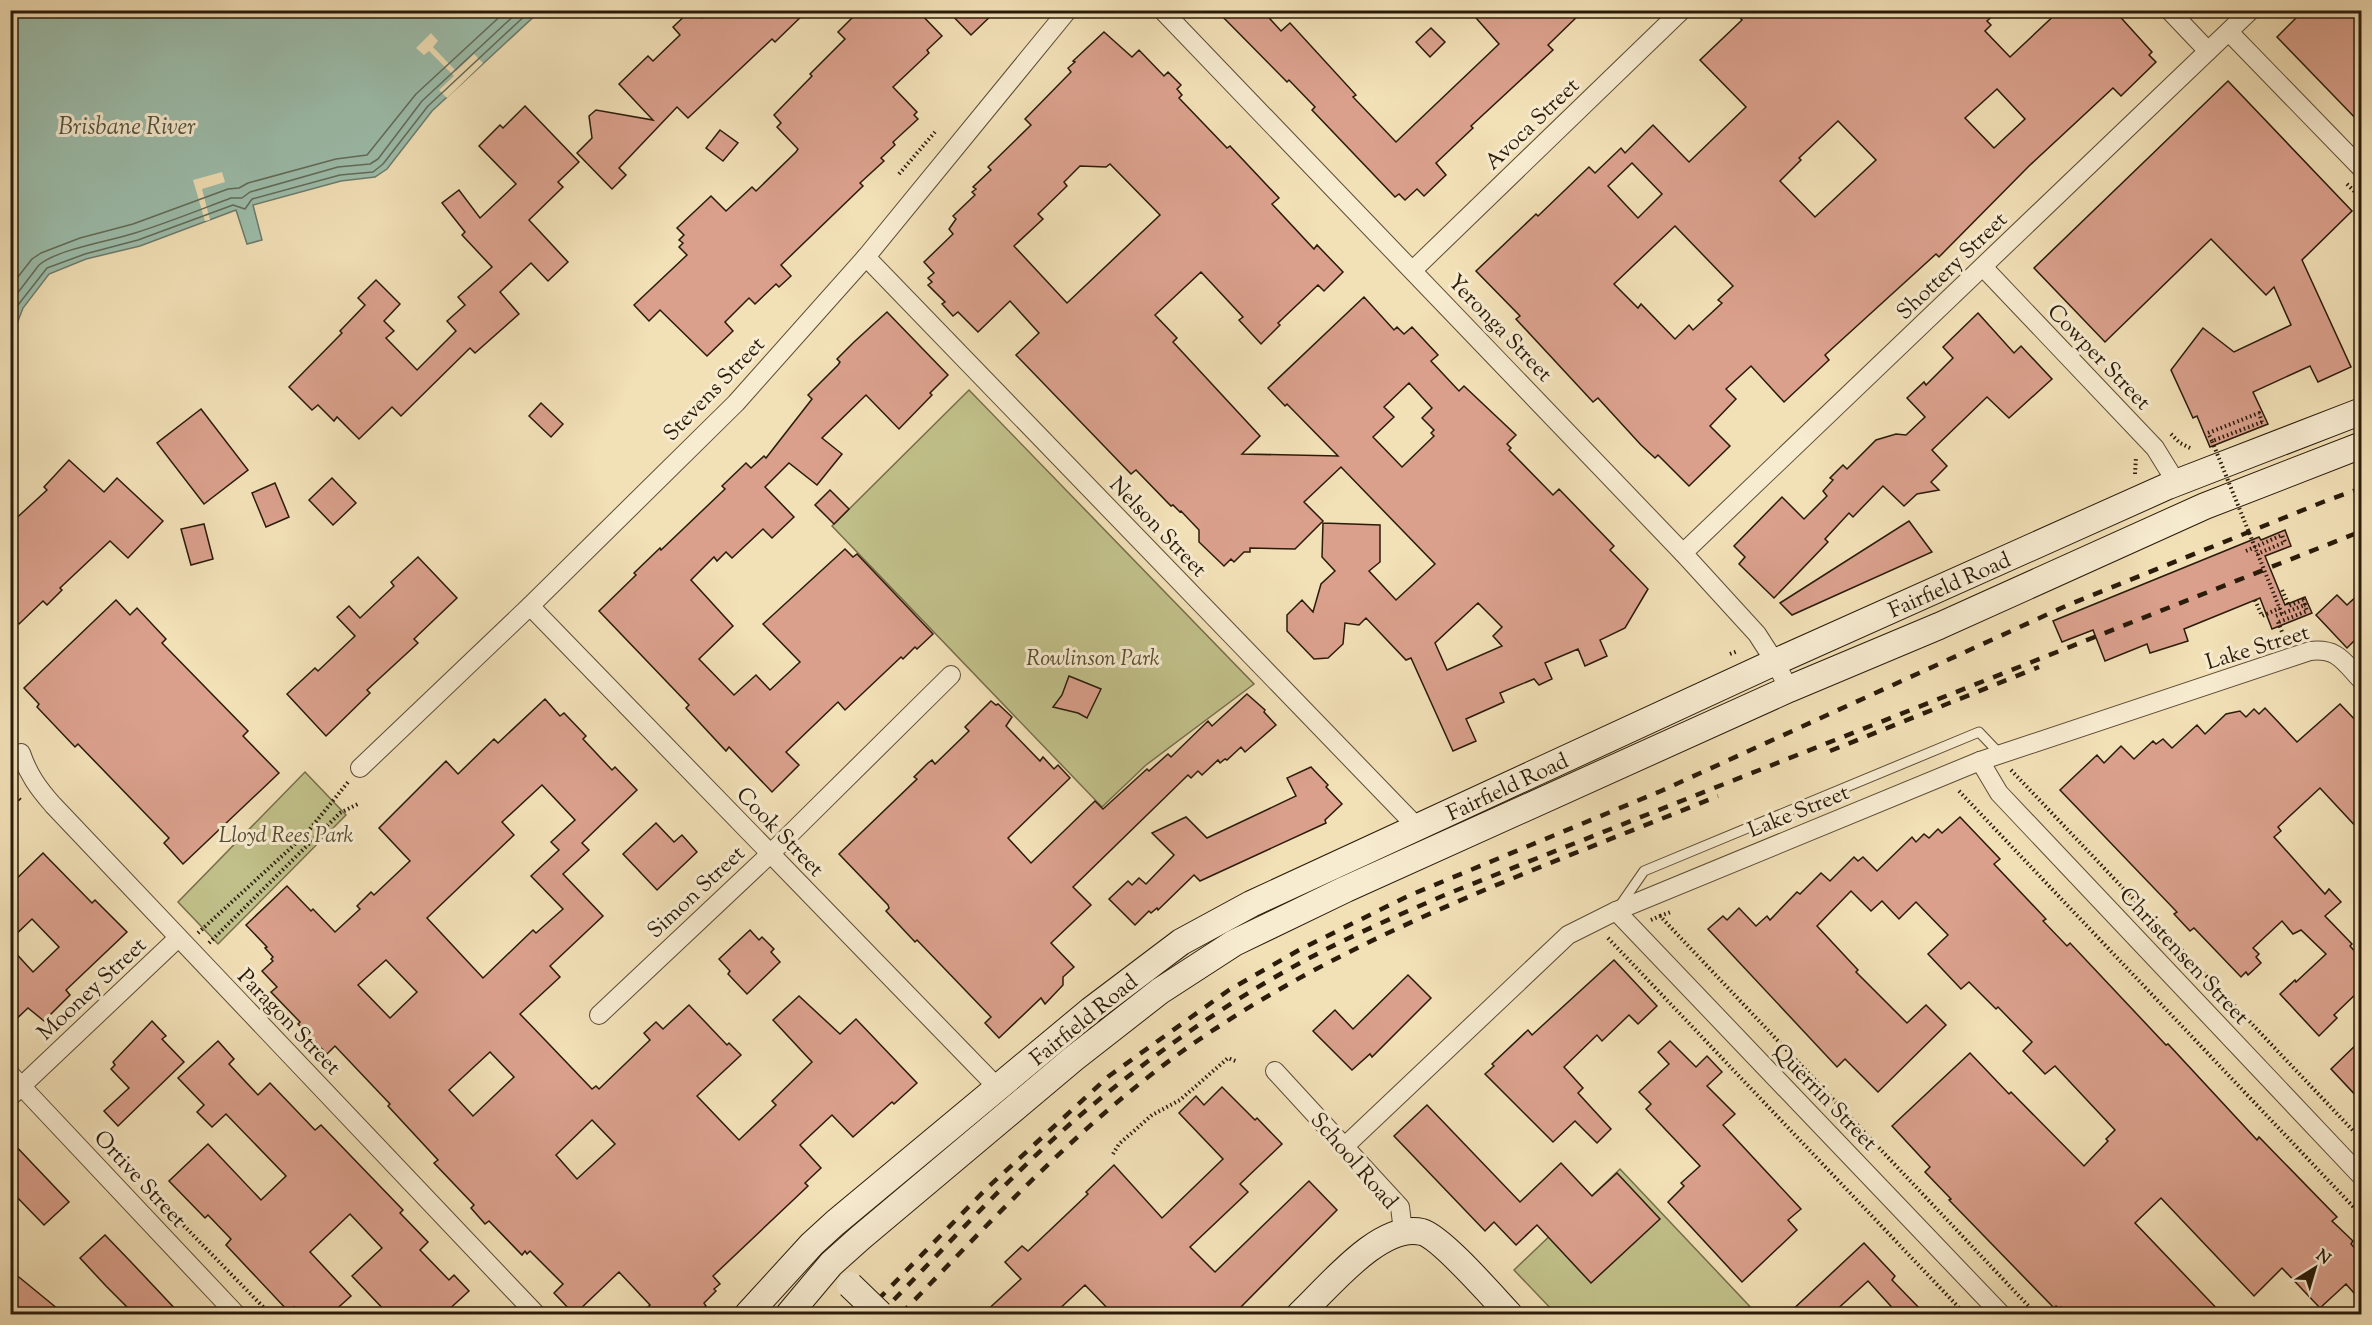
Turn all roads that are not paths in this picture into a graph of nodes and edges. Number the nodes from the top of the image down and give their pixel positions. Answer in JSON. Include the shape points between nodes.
{"nodes":[{"id":1,"x":1068,"y":10,"type":"edge"},
{"id":2,"x":1162,"y":10,"type":"edge"},
{"id":3,"x":1682,"y":10,"type":"edge"},
{"id":4,"x":2169,"y":10,"type":"edge"},
{"id":5,"x":2252,"y":10,"type":"edge"},
{"id":6,"x":2229,"y":32,"type":"junction"},
{"id":7,"x":2208,"y":51,"type":"junction"},
{"id":8,"x":2361,"y":169,"type":"edge"},
{"id":9,"x":866,"y":257,"type":"junction"},
{"id":10,"x":1983,"y":267,"type":"junction"},
{"id":11,"x":1413,"y":270,"type":"junction"},
{"id":12,"x":2361,"y":411,"type":"edge"},
{"id":13,"x":2361,"y":445,"type":"edge"},
{"id":14,"x":2176,"y":483,"type":"junction"},
{"id":15,"x":1683,"y":553,"type":"junction"},
{"id":16,"x":530,"y":606,"type":"junction"},
{"id":17,"x":1775,"y":662,"type":"junction"},
{"id":18,"x":951,"y":675,"type":"dead end"},
{"id":19,"x":2361,"y":681,"type":"edge"},
{"id":20,"x":1789,"y":689,"type":"junction"},
{"id":21,"x":21,"y":753,"type":"dead end"},
{"id":22,"x":1980,"y":761,"type":"junction"},
{"id":23,"x":2005,"y":762,"type":"junction"},
{"id":24,"x":360,"y":768,"type":"dead end"},
{"id":25,"x":1418,"y":828,"type":"junction"},
{"id":26,"x":770,"y":854,"type":"junction"},
{"id":27,"x":1616,"y":911,"type":"junction"},
{"id":28,"x":186,"y":937,"type":"junction"},
{"id":29,"x":599,"y":1015,"type":"dead end"},
{"id":30,"x":1275,"y":1071,"type":"dead end"},
{"id":31,"x":14,"y":1086,"type":"edge"},
{"id":32,"x":998,"y":1088,"type":"junction"},
{"id":33,"x":1344,"y":1147,"type":"junction"},
{"id":34,"x":2361,"y":1177,"type":"edge"},
{"id":35,"x":1403,"y":1231,"type":"junction"},
{"id":36,"x":812,"y":1244,"type":"junction"},
{"id":37,"x":831,"y":1264,"type":"junction"},
{"id":38,"x":236,"y":1314,"type":"edge"},
{"id":39,"x":536,"y":1314,"type":"edge"},
{"id":40,"x":748,"y":1314,"type":"edge"},
{"id":41,"x":789,"y":1314,"type":"edge"},
{"id":42,"x":880,"y":1314,"type":"edge"},
{"id":43,"x":1300,"y":1314,"type":"edge"},
{"id":44,"x":1509,"y":1314,"type":"edge"},
{"id":45,"x":2001,"y":1314,"type":"edge"}],
"edges":[{"from":1,"to":9,"type":"street","name":"Stevens Street"},
{"from":2,"to":11,"type":"street","name":"Yeronga Street"},
{"from":3,"to":11,"type":"street","name":"Avoca Street"},
{"from":4,"to":7,"type":"street"},
{"from":5,"to":6,"type":"street","name":"Shottery Street"},
{"from":6,"to":7,"type":"street","name":"Shottery Street"},
{"from":6,"to":8,"type":"street"},
{"from":7,"to":10,"type":"street","name":"Shottery Street"},
{"from":9,"to":16,"type":"street","name":"Stevens Street","via":[[736,403]]},
{"from":9,"to":25,"type":"street","name":"Nelson Street"},
{"from":10,"to":14,"type":"street","name":"Cowper Street","via":[[2150,443]]},
{"from":10,"to":15,"type":"street","name":"Shottery Street"},
{"from":11,"to":15,"type":"street","name":"Yeronga Street"},
{"from":12,"to":14,"type":"main road","name":"Fairfield Road"},
{"from":13,"to":20,"type":"main road","name":"Fairfield Road","via":[[2205,506]]},
{"from":14,"to":17,"type":"main road","name":"Fairfield Road"},
{"from":15,"to":17,"type":"street","name":"Yeronga Street","via":[[1757,634]]},
{"from":16,"to":24,"type":"street","name":"Stevens Street"},
{"from":16,"to":26,"type":"street","name":"Cook Street"},
{"from":17,"to":20,"type":"street","name":"Yeronga Street"},
{"from":17,"to":25,"type":"main road","name":"Fairfield Road"},
{"from":18,"to":26,"type":"street","name":"Simon Street"},
{"from":19,"to":23,"type":"street","name":"Lake Street","via":[[2327,650],[2310,651]]},
{"from":20,"to":37,"type":"main road","name":"Fairfield Road","via":[[1234,943],[1160,991],[1073,1059]]},
{"from":21,"to":28,"type":"street","name":"Paragon Street","via":[[27,772],[41,791]]},
{"from":22,"to":23,"type":"street","name":"Lake Street"},
{"from":22,"to":27,"type":"street","name":"Lake Street"},
{"from":22,"to":34,"type":"street","name":"Christensen Street","via":[[2000,793]]},
{"from":23,"to":27,"type":"lane","via":[[1979,732],[1644,871]]},
{"from":25,"to":32,"type":"main road","name":"Fairfield Road","via":[[1251,904],[1181,942]]},
{"from":26,"to":29,"type":"street","name":"Simon Street"},
{"from":26,"to":32,"type":"street","name":"Cook Street"},
{"from":27,"to":33,"type":"street","name":"Lake Street","via":[[1568,935]]},
{"from":27,"to":45,"type":"street","name":"Querrin Street"},
{"from":28,"to":31,"type":"street","name":"Mooney Street"},
{"from":28,"to":39,"type":"street","name":"Paragon Street"},
{"from":30,"to":33,"type":"street","name":"School Road"},
{"from":31,"to":38,"type":"street","name":"Ortive Street"},
{"from":32,"to":36,"type":"main road","name":"Fairfield Road"},
{"from":33,"to":35,"type":"street","name":"School Road","via":[[1400,1207]]},
{"from":35,"to":43,"type":"main road","via":[[1371,1246]]},
{"from":35,"to":44,"type":"main road","name":"School Road","via":[[1424,1232],[1447,1249]]},
{"from":36,"to":37,"type":"main road"},
{"from":36,"to":40,"type":"main road","name":"Fairfield Road"},
{"from":37,"to":41,"type":"main road","name":"Fairfield Road"},
{"from":37,"to":42,"type":"main road","bridge":true}]}
